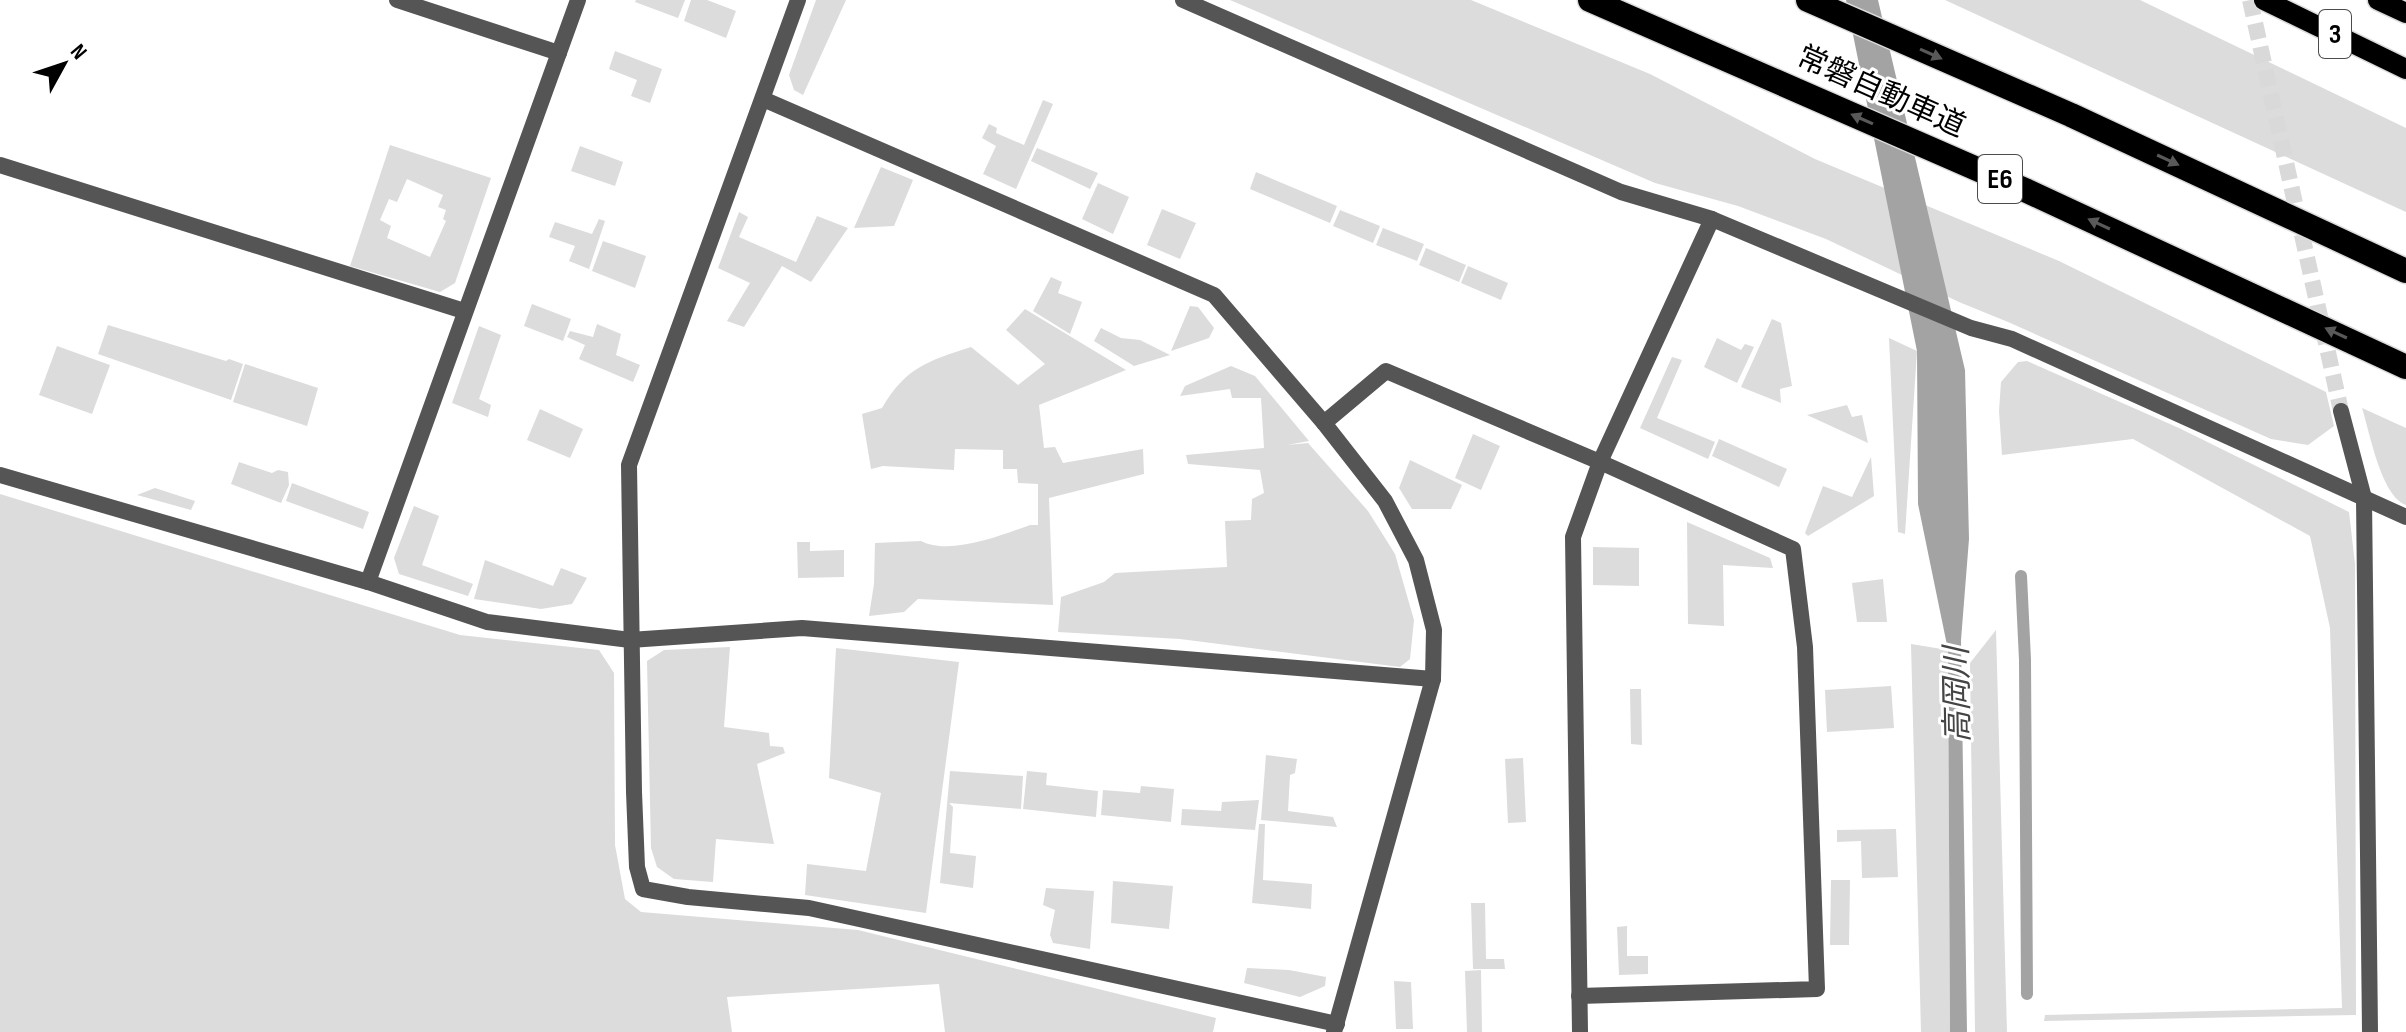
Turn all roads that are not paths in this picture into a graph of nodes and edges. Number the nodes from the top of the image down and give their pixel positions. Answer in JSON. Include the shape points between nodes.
{"nodes":[{"id":1,"x":397,"y":0,"type":"edge"},
{"id":2,"x":578,"y":0,"type":"edge"},
{"id":3,"x":798,"y":0,"type":"edge"},
{"id":4,"x":1183,"y":0,"type":"edge"},
{"id":5,"x":1590,"y":0,"type":"edge"},
{"id":6,"x":1808,"y":0,"type":"edge"},
{"id":7,"x":2264,"y":0,"type":"edge"},
{"id":8,"x":2378,"y":0,"type":"edge"},
{"id":9,"x":2406,"y":13,"type":"edge"},
{"id":10,"x":559,"y":53,"type":"junction"},
{"id":11,"x":2406,"y":69,"type":"edge"},
{"id":12,"x":763,"y":99,"type":"junction"},
{"id":13,"x":0,"y":165,"type":"edge"},
{"id":14,"x":1712,"y":219,"type":"junction"},
{"id":15,"x":2406,"y":271,"type":"edge"},
{"id":16,"x":464,"y":311,"type":"junction"},
{"id":17,"x":2406,"y":367,"type":"edge"},
{"id":18,"x":2341,"y":411,"type":"tunnel mouth"},
{"id":19,"x":1324,"y":423,"type":"junction"},
{"id":20,"x":1600,"y":462,"type":"junction"},
{"id":21,"x":0,"y":475,"type":"edge"},
{"id":22,"x":2364,"y":498,"type":"junction"},
{"id":23,"x":2406,"y":517,"type":"edge"},
{"id":24,"x":368,"y":582,"type":"junction"},
{"id":25,"x":630,"y":640,"type":"junction"},
{"id":26,"x":1433,"y":679,"type":"junction"},
{"id":27,"x":1579,"y":996,"type":"junction"},
{"id":28,"x":1336,"y":1028,"type":"edge"},
{"id":29,"x":1580,"y":1032,"type":"edge"},
{"id":30,"x":2370,"y":1032,"type":"edge"}],
"edges":[{"from":1,"to":10,"type":"street"},
{"from":2,"to":10,"type":"street"},
{"from":3,"to":12,"type":"street"},
{"from":4,"to":14,"type":"street","via":[[1621,192]]},
{"from":17,"to":5,"type":"highway","name":"常磐自動車道","number":"E6","one_way":true,"via":[[2025,190]]},
{"from":6,"to":15,"type":"highway","name":"常磐自動車道","one_way":true},
{"from":7,"to":11,"type":"main road","number":"3"},
{"from":8,"to":9,"type":"main road","number":"3"},
{"from":10,"to":16,"type":"street"},
{"from":12,"to":19,"type":"street","via":[[1214,295]]},
{"from":12,"to":25,"type":"street","via":[[629,465]]},
{"from":13,"to":16,"type":"street"},
{"from":14,"to":20,"type":"street"},
{"from":14,"to":22,"type":"street","via":[[1971,328],[2012,339]]},
{"from":16,"to":24,"type":"street"},
{"from":18,"to":22,"type":"street"},
{"from":19,"to":20,"type":"street","via":[[1386,371]]},
{"from":19,"to":26,"type":"street","via":[[1385,501],[1416,560],[1434,630]]},
{"from":20,"to":27,"type":"street","via":[[1573,537]]},
{"from":20,"to":27,"type":"street","via":[[1793,549],[1805,647],[1817,989]]},
{"from":21,"to":24,"type":"street"},
{"from":22,"to":23,"type":"street"},
{"from":22,"to":30,"type":"street"},
{"from":24,"to":25,"type":"street","via":[[487,622]]},
{"from":25,"to":26,"type":"street","via":[[802,628]]},
{"from":25,"to":28,"type":"street","via":[[637,867],[643,889],[809,908]]},
{"from":26,"to":28,"type":"street"},
{"from":27,"to":29,"type":"street"}]}
